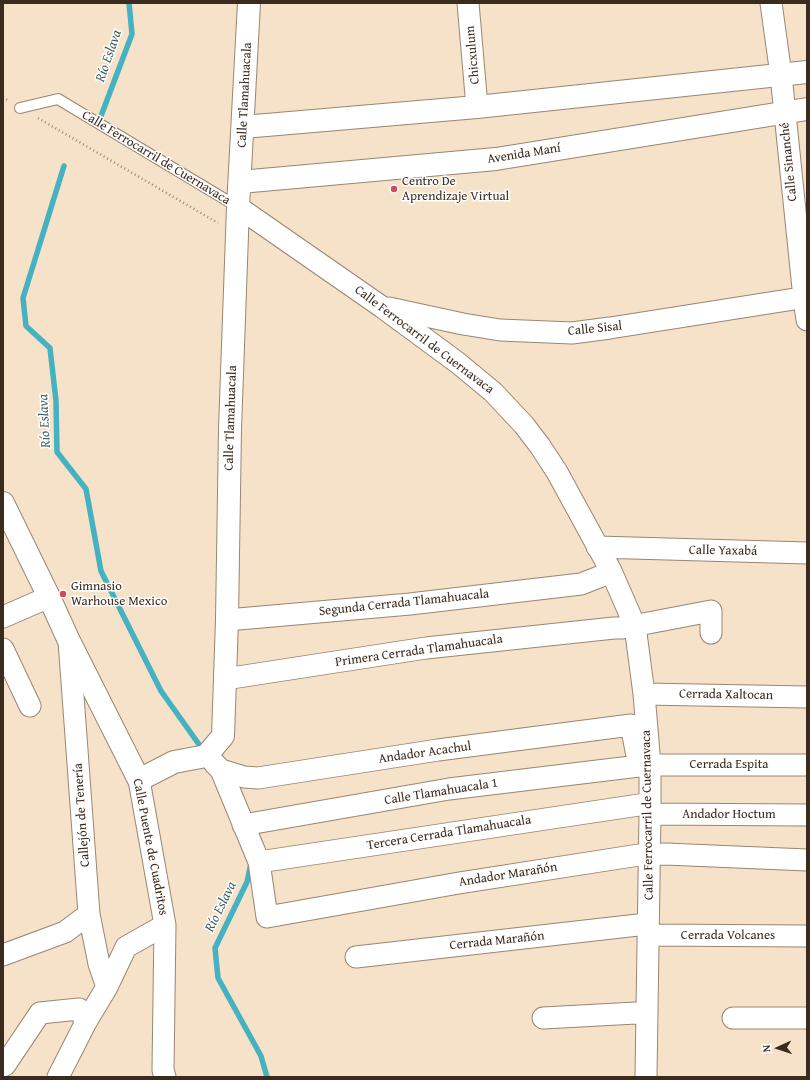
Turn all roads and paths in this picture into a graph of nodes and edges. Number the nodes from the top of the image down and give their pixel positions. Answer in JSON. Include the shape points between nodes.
{"nodes":[{"id":1,"x":249,"y":3,"type":"edge"},
{"id":2,"x":468,"y":3,"type":"edge"},
{"id":3,"x":771,"y":3,"type":"edge"},
{"id":4,"x":807,"y":72,"type":"edge"},
{"id":5,"x":781,"y":75,"type":"junction"},
{"id":6,"x":3,"y":97,"type":"edge"},
{"id":7,"x":477,"y":107,"type":"junction"},
{"id":8,"x":20,"y":108,"type":"junction"},
{"id":9,"x":807,"y":109,"type":"edge"},
{"id":10,"x":784,"y":112,"type":"junction"},
{"id":11,"x":243,"y":127,"type":"junction"},
{"id":12,"x":240,"y":182,"type":"junction"},
{"id":13,"x":238,"y":207,"type":"junction"},
{"id":14,"x":222,"y":225,"type":"dead end"},
{"id":15,"x":805,"y":298,"type":"edge"},
{"id":16,"x":382,"y":307,"type":"junction"},
{"id":17,"x":807,"y":320,"type":"edge"},
{"id":18,"x":3,"y":503,"type":"edge"},
{"id":19,"x":597,"y":547,"type":"junction"},
{"id":20,"x":807,"y":553,"type":"edge"},
{"id":21,"x":611,"y":571,"type":"junction"},
{"id":22,"x":49,"y":597,"type":"junction"},
{"id":23,"x":3,"y":617,"type":"edge"},
{"id":24,"x":227,"y":620,"type":"junction"},
{"id":25,"x":635,"y":626,"type":"junction"},
{"id":26,"x":711,"y":633,"type":"dead end"},
{"id":27,"x":69,"y":641,"type":"junction"},
{"id":28,"x":3,"y":649,"type":"edge"},
{"id":29,"x":225,"y":679,"type":"junction"},
{"id":30,"x":644,"y":694,"type":"junction"},
{"id":31,"x":807,"y":697,"type":"edge"},
{"id":32,"x":30,"y":706,"type":"dead end"},
{"id":33,"x":631,"y":726,"type":"joint"},
{"id":34,"x":214,"y":763,"type":"junction"},
{"id":35,"x":645,"y":765,"type":"junction"},
{"id":36,"x":807,"y":765,"type":"edge"},
{"id":37,"x":139,"y":780,"type":"junction"},
{"id":38,"x":645,"y":810,"type":"junction"},
{"id":39,"x":807,"y":815,"type":"edge"},
{"id":40,"x":243,"y":825,"type":"junction"},
{"id":41,"x":644,"y":855,"type":"junction"},
{"id":42,"x":807,"y":860,"type":"edge"},
{"id":43,"x":259,"y":862,"type":"junction"},
{"id":44,"x":89,"y":914,"type":"junction"},
{"id":45,"x":165,"y":925,"type":"junction"},
{"id":46,"x":643,"y":930,"type":"junction"},
{"id":47,"x":807,"y":936,"type":"edge"},
{"id":48,"x":3,"y":954,"type":"edge"},
{"id":49,"x":356,"y":958,"type":"dead end"},
{"id":50,"x":107,"y":987,"type":"junction"},
{"id":51,"x":636,"y":1013,"type":"junction"},
{"id":52,"x":543,"y":1018,"type":"dead end"},
{"id":53,"x":732,"y":1018,"type":"dead end"},
{"id":54,"x":807,"y":1018,"type":"edge"},
{"id":55,"x":86,"y":1022,"type":"junction"},
{"id":56,"x":3,"y":1066,"type":"edge"},
{"id":57,"x":58,"y":1077,"type":"edge"},
{"id":58,"x":165,"y":1077,"type":"edge"},
{"id":59,"x":635,"y":1077,"type":"edge"},
{"id":60,"x":646,"y":1077,"type":"edge"}],
"edges":[{"from":1,"to":11,"type":"street","name":"Calle Tlamahuacala"},
{"from":2,"to":7,"type":"street","name":"Chicxulum"},
{"from":3,"to":5,"type":"street","name":"Calle Sinanché"},
{"from":4,"to":5,"type":"street"},
{"from":5,"to":7,"type":"street"},
{"from":5,"to":10,"type":"street","name":"Calle Sinanché"},
{"from":6,"to":8,"type":"path"},
{"from":7,"to":11,"type":"street"},
{"from":8,"to":13,"type":"lane","name":"Calle Ferrocarril de Cuernavaca","via":[[58,100]]},
{"from":8,"to":14,"type":"path"},
{"from":9,"to":10,"type":"street","name":"Avenida Maní"},
{"from":10,"to":12,"type":"street","name":"Avenida Maní","via":[[496,159]]},
{"from":10,"to":15,"type":"street","name":"Calle Sinanché"},
{"from":11,"to":12,"type":"street","name":"Calle Tlamahuacala"},
{"from":12,"to":13,"type":"street","name":"Calle Tlamahuacala"},
{"from":13,"to":16,"type":"street","name":"Calle Ferrocarril de Cuernavaca"},
{"from":13,"to":24,"type":"street","name":"Calle Tlamahuacala","via":[[230,421]]},
{"from":15,"to":16,"type":"street","name":"Calle Sisal","via":[[572,333],[500,330]]},
{"from":15,"to":17,"type":"street","name":"Calle Sinanché"},
{"from":16,"to":19,"type":"street","name":"Calle Ferrocarril de Cuernavaca","via":[[493,392],[524,425],[557,472]]},
{"from":18,"to":22,"type":"street","name":"Calle Puente de Cuadritos"},
{"from":19,"to":20,"type":"street","name":"Calle Yaxabá"},
{"from":19,"to":21,"type":"street","name":"Calle Ferrocarril de Cuernavaca"},
{"from":21,"to":24,"type":"street","name":"Segunda Cerrada Tlamahuacala","via":[[581,584],[410,604]]},
{"from":21,"to":25,"type":"street","name":"Calle Ferrocarril de Cuernavaca"},
{"from":22,"to":23,"type":"street"},
{"from":22,"to":27,"type":"street","name":"Calle Puente de Cuadritos"},
{"from":24,"to":29,"type":"street","name":"Calle Tlamahuacala"},
{"from":25,"to":26,"type":"street","name":"Primera Cerrada Tlamahuacala","via":[[710,611]]},
{"from":25,"to":29,"type":"street","name":"Primera Cerrada Tlamahuacala","via":[[426,648]]},
{"from":25,"to":30,"type":"street","name":"Calle Ferrocarril de Cuernavaca"},
{"from":27,"to":37,"type":"street","name":"Calle Puente de Cuadritos"},
{"from":27,"to":44,"type":"street","name":"Callejón de Tenería"},
{"from":28,"to":32,"type":"street"},
{"from":29,"to":34,"type":"street","name":"Calle Tlamahuacala","via":[[223,736]]},
{"from":30,"to":31,"type":"street","name":"Cerrada Xaltocan"},
{"from":30,"to":35,"type":"street","name":"Calle Ferrocarril de Cuernavaca"},
{"from":33,"to":34,"type":"street","name":"Andador Acachul","via":[[438,750],[258,778],[244,777]]},
{"from":33,"to":35,"type":"street","name":"Calle Ferrocarril de Cuernavaca"},
{"from":34,"to":37,"type":"street","via":[[174,762]]},
{"from":34,"to":40,"type":"street"},
{"from":35,"to":36,"type":"street","name":"Cerrada Espita"},
{"from":35,"to":38,"type":"street","name":"Calle Ferrocarril de Cuernavaca"},
{"from":35,"to":40,"type":"street","name":"Calle Tlamahuacala 1","via":[[449,789]]},
{"from":37,"to":45,"type":"street","name":"Calle Puente de Cuadritos"},
{"from":38,"to":39,"type":"street","name":"Andador Hoctum"},
{"from":38,"to":41,"type":"street","name":"Calle Ferrocarril de Cuernavaca"},
{"from":38,"to":43,"type":"street","name":"Tercera Cerrada Tlamahuacala"},
{"from":40,"to":43,"type":"street"},
{"from":41,"to":42,"type":"street","name":"Andador Marañón"},
{"from":41,"to":43,"type":"street","name":"Andador Marañón","via":[[459,883],[267,917]]},
{"from":41,"to":46,"type":"street","name":"Calle Ferrocarril de Cuernavaca"},
{"from":44,"to":48,"type":"street","via":[[65,932]]},
{"from":44,"to":50,"type":"street","name":"Callejón de Tenería","via":[[99,964]]},
{"from":45,"to":50,"type":"street","via":[[126,948]]},
{"from":45,"to":58,"type":"street","name":"Calle Puente de Cuadritos"},
{"from":46,"to":47,"type":"street","name":"Cerrada Volcanes"},
{"from":46,"to":49,"type":"street","name":"Cerrada Marañón"},
{"from":46,"to":51,"type":"street","name":"Calle Ferrocarril de Cuernavaca"},
{"from":46,"to":60,"type":"street","name":"Calle Ferrocarril de Cuernavaca"},
{"from":50,"to":55,"type":"street"},
{"from":51,"to":52,"type":"street"},
{"from":51,"to":59,"type":"street","name":"Calle Ferrocarril de Cuernavaca"},
{"from":53,"to":54,"type":"street"},
{"from":55,"to":56,"type":"street","via":[[79,1008],[40,1013]]},
{"from":55,"to":57,"type":"street"}]}
